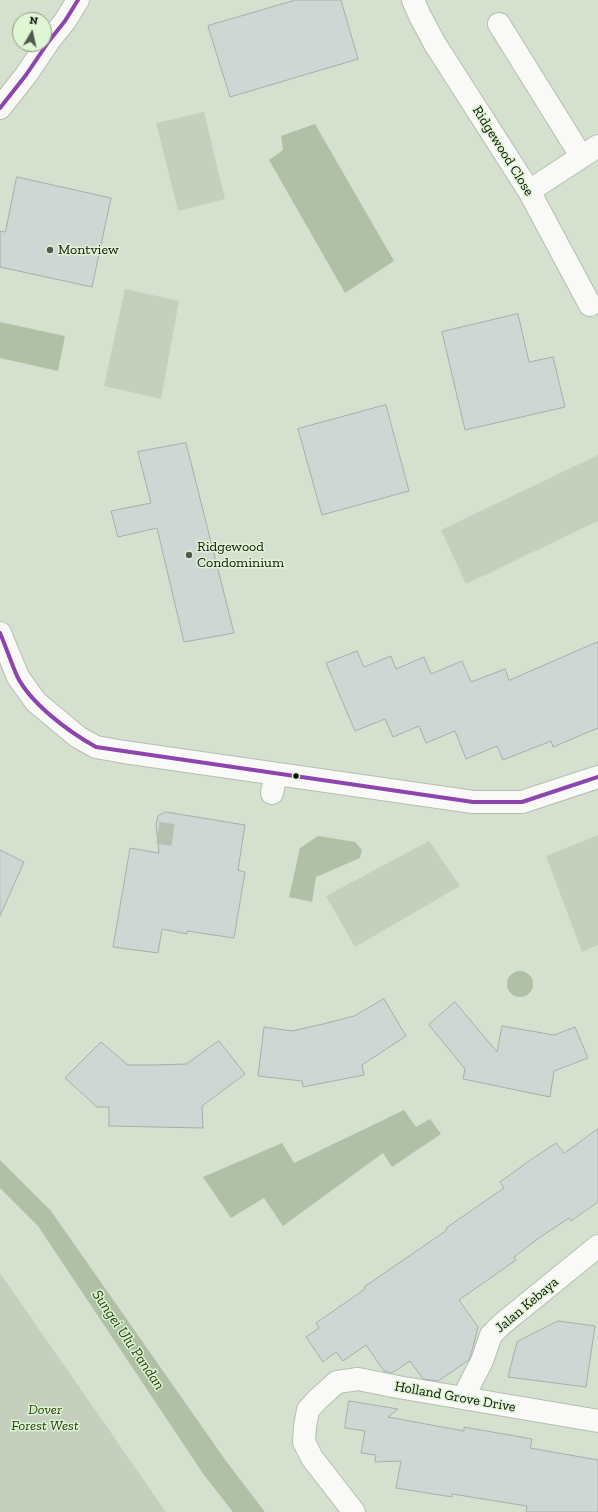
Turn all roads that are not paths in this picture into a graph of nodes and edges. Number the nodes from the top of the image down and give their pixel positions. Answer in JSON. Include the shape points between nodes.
{"nodes":[{"id":1,"x":78,"y":0,"type":"edge"},
{"id":2,"x":413,"y":0,"type":"edge"},
{"id":3,"x":499,"y":24,"type":"dead end"},
{"id":4,"x":0,"y":108,"type":"edge"},
{"id":5,"x":590,"y":151,"type":"edge"},
{"id":6,"x":529,"y":191,"type":"junction"},
{"id":7,"x":590,"y":305,"type":"dead end"},
{"id":8,"x":0,"y":633,"type":"edge"},
{"id":9,"x":598,"y":776,"type":"edge"},
{"id":10,"x":598,"y":1246,"type":"edge"},
{"id":11,"x":466,"y":1398,"type":"junction"},
{"id":12,"x":598,"y":1421,"type":"edge"},
{"id":13,"x":354,"y":1512,"type":"edge"}],
"edges":[{"from":1,"to":4,"type":"street"},
{"from":2,"to":6,"type":"street","name":"Ridgewood Close","via":[[435,44]]},
{"from":3,"to":5,"type":"street"},
{"from":5,"to":6,"type":"street"},
{"from":6,"to":7,"type":"street","name":"Ridgewood Close"},
{"from":8,"to":9,"type":"street","via":[[18,678],[36,702],[78,738],[96,747],[274,784],[473,802],[522,802]]},
{"from":10,"to":11,"type":"street","name":"Jalan Kebaya","via":[[492,1335]]},
{"from":11,"to":12,"type":"street","name":"Holland Grove Drive"},
{"from":11,"to":13,"type":"street","name":"Holland Grove Drive","via":[[358,1379],[337,1382],[318,1399],[308,1410],[304,1442],[312,1458]]}]}
